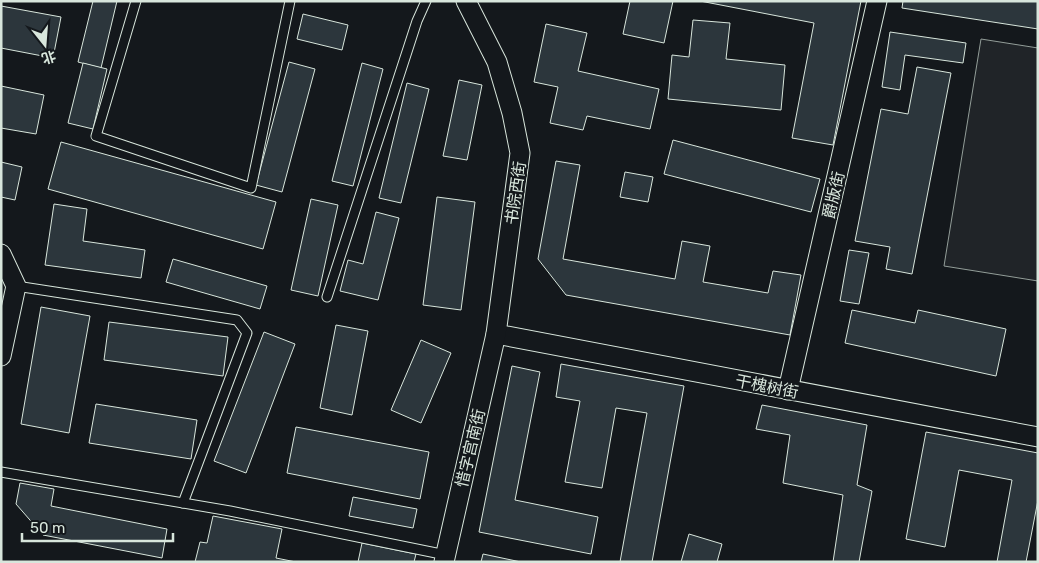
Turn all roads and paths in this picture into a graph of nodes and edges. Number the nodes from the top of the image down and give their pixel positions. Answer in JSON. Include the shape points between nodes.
{"nodes":[{"id":1,"x":136,"y":1,"type":"edge"},
{"id":2,"x":290,"y":1,"type":"edge"},
{"id":3,"x":426,"y":1,"type":"edge"},
{"id":4,"x":466,"y":1,"type":"edge"},
{"id":5,"x":877,"y":1,"type":"edge"},
{"id":6,"x":1,"y":254,"type":"edge"},
{"id":7,"x":16,"y":286,"type":"junction"},
{"id":8,"x":326,"y":297,"type":"dead end"},
{"id":9,"x":496,"y":334,"type":"junction"},
{"id":10,"x":1,"y":356,"type":"edge"},
{"id":11,"x":788,"y":390,"type":"junction"},
{"id":12,"x":1038,"y":437,"type":"edge"},
{"id":13,"x":1,"y":472,"type":"edge"},
{"id":14,"x":183,"y":503,"type":"junction"},
{"id":15,"x":445,"y":558,"type":"edge"}],
"edges":[{"from":1,"to":2,"type":"lane","via":[[96,136],[251,188]]},
{"from":3,"to":8,"type":"lane"},
{"from":4,"to":9,"type":"street","name":"书院西街","via":[[497,62],[520,153]]},
{"from":5,"to":11,"type":"street","name":"爵版街"},
{"from":6,"to":7,"type":"street"},
{"from":7,"to":10,"type":"street"},
{"from":7,"to":14,"type":"lane","via":[[237,320],[248,333]]},
{"from":9,"to":11,"type":"street","name":"干槐树街"},
{"from":9,"to":15,"type":"street","name":"惜字宫南街"},
{"from":11,"to":12,"type":"street","name":"干槐树街"},
{"from":13,"to":14,"type":"lane"},
{"from":14,"to":15,"type":"lane"}]}
